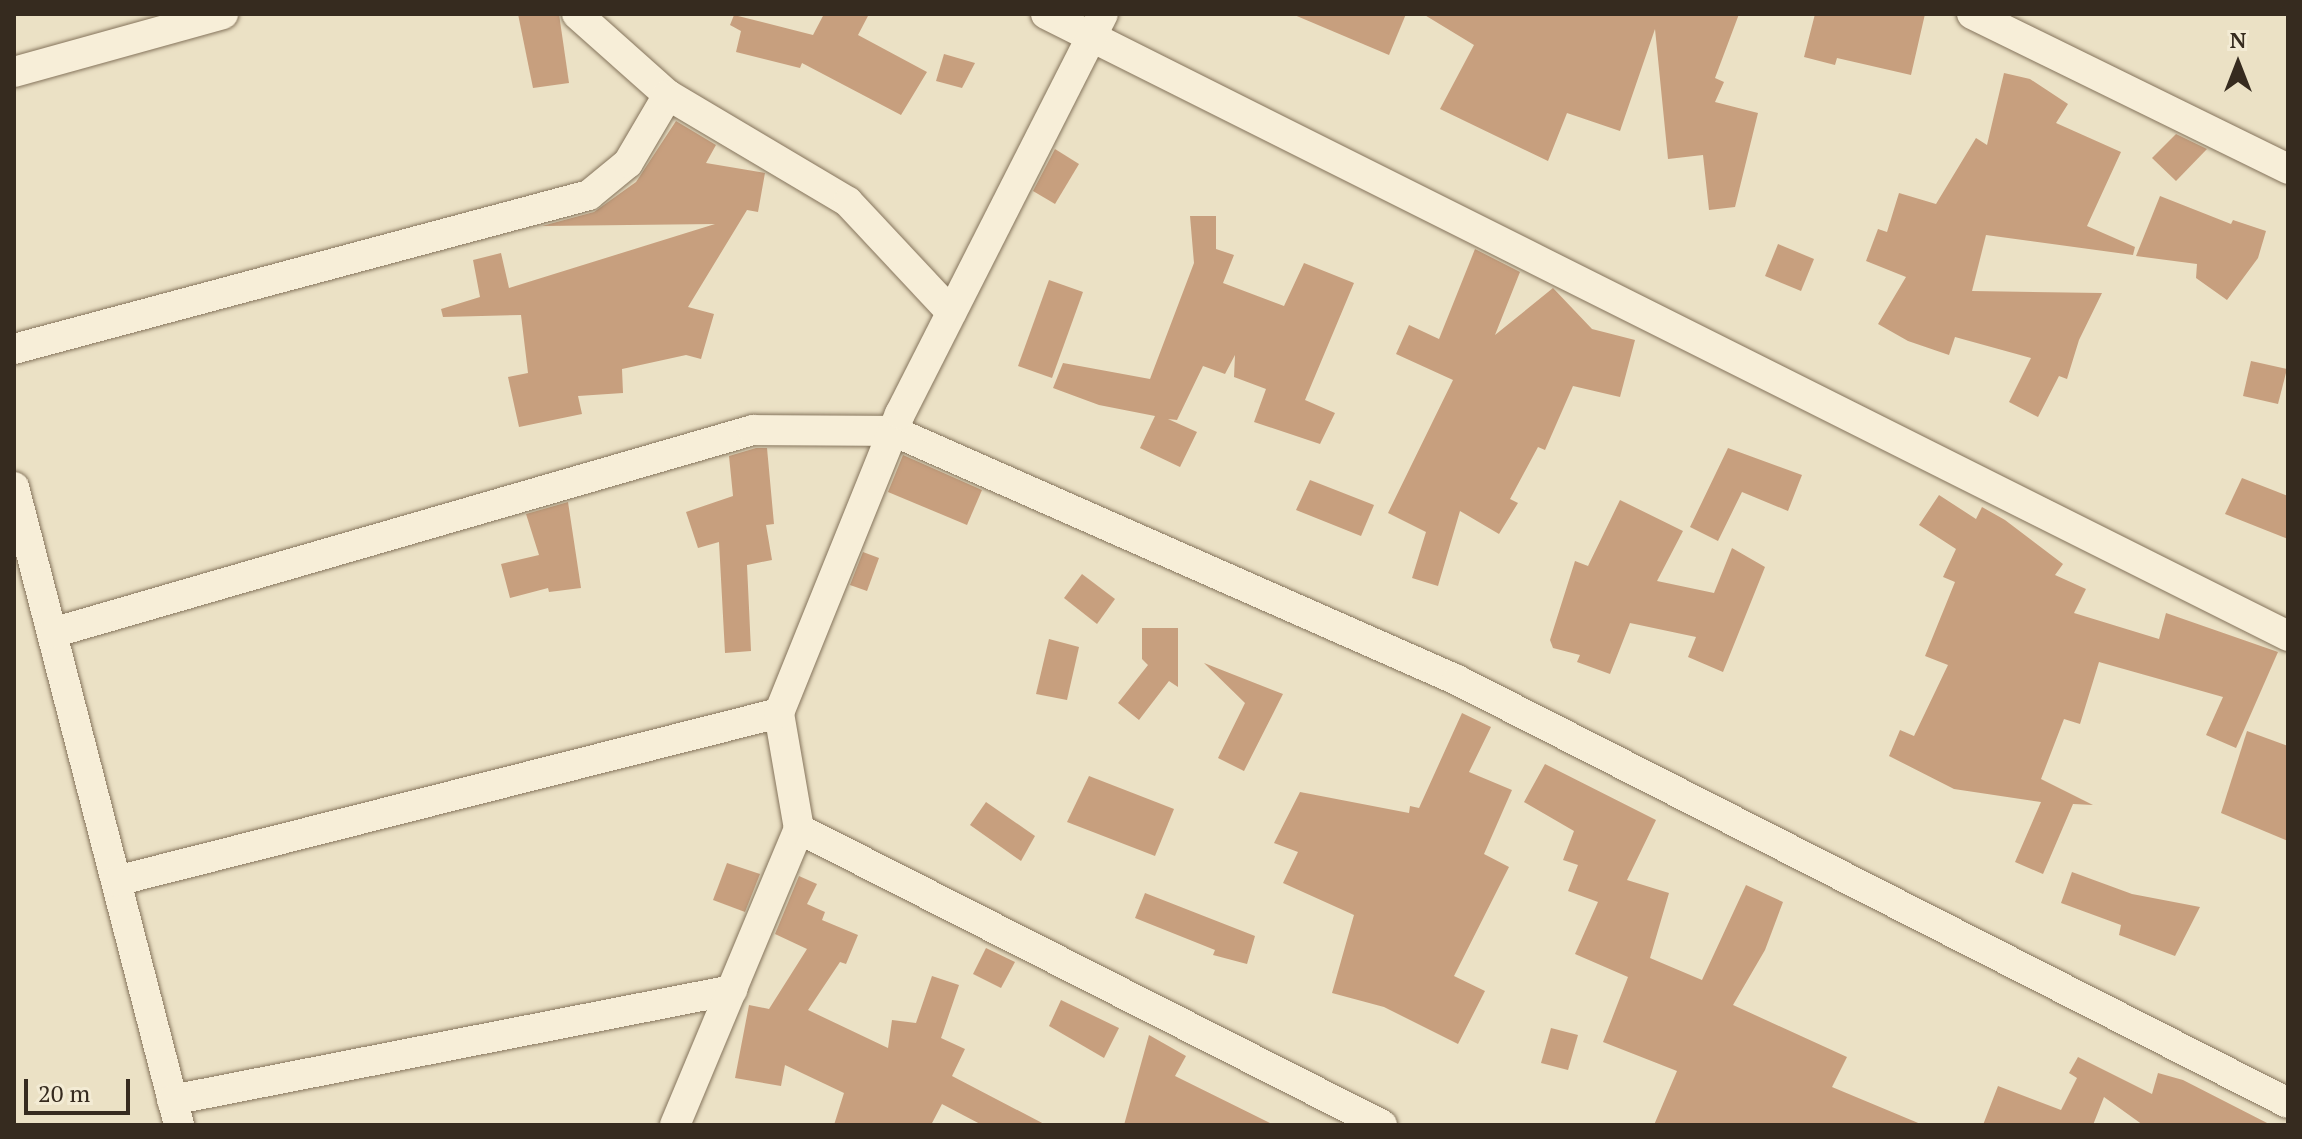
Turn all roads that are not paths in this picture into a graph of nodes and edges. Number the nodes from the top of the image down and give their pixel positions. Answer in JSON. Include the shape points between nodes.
{"nodes":[{"id":1,"x":223,"y":14,"type":"edge"},
{"id":2,"x":577,"y":14,"type":"edge"},
{"id":3,"x":1046,"y":14,"type":"edge"},
{"id":4,"x":1972,"y":14,"type":"edge"},
{"id":5,"x":1097,"y":26,"type":"edge"},
{"id":6,"x":14,"y":72,"type":"edge"},
{"id":7,"x":668,"y":95,"type":"junction"},
{"id":8,"x":2288,"y":169,"type":"edge"},
{"id":9,"x":951,"y":312,"type":"junction"},
{"id":10,"x":14,"y":349,"type":"edge"},
{"id":11,"x":893,"y":431,"type":"junction"},
{"id":12,"x":14,"y":487,"type":"edge"},
{"id":13,"x":52,"y":633,"type":"junction"},
{"id":14,"x":2288,"y":636,"type":"edge"},
{"id":15,"x":779,"y":713,"type":"junction"},
{"id":16,"x":799,"y":829,"type":"junction"},
{"id":17,"x":116,"y":881,"type":"junction"},
{"id":18,"x":732,"y":990,"type":"junction"},
{"id":19,"x":2288,"y":1103,"type":"edge"},
{"id":20,"x":176,"y":1112,"type":"edge"},
{"id":21,"x":675,"y":1125,"type":"edge"},
{"id":22,"x":1382,"y":1125,"type":"edge"}],
"edges":[{"from":1,"to":6,"type":"street"},
{"from":2,"to":7,"type":"street"},
{"from":3,"to":5,"type":"street"},
{"from":4,"to":8,"type":"street"},
{"from":5,"to":9,"type":"street"},
{"from":5,"to":14,"type":"street"},
{"from":7,"to":9,"type":"street","via":[[848,202]]},
{"from":7,"to":10,"type":"street","via":[[628,163],[589,195]]},
{"from":9,"to":11,"type":"street"},
{"from":11,"to":13,"type":"street","via":[[753,430]]},
{"from":11,"to":15,"type":"street"},
{"from":11,"to":19,"type":"street","via":[[1457,680]]},
{"from":12,"to":13,"type":"street"},
{"from":13,"to":17,"type":"street"},
{"from":15,"to":16,"type":"street"},
{"from":15,"to":17,"type":"street"},
{"from":16,"to":18,"type":"street"},
{"from":16,"to":22,"type":"street"},
{"from":17,"to":20,"type":"street"},
{"from":18,"to":20,"type":"street"},
{"from":18,"to":21,"type":"street"}]}
